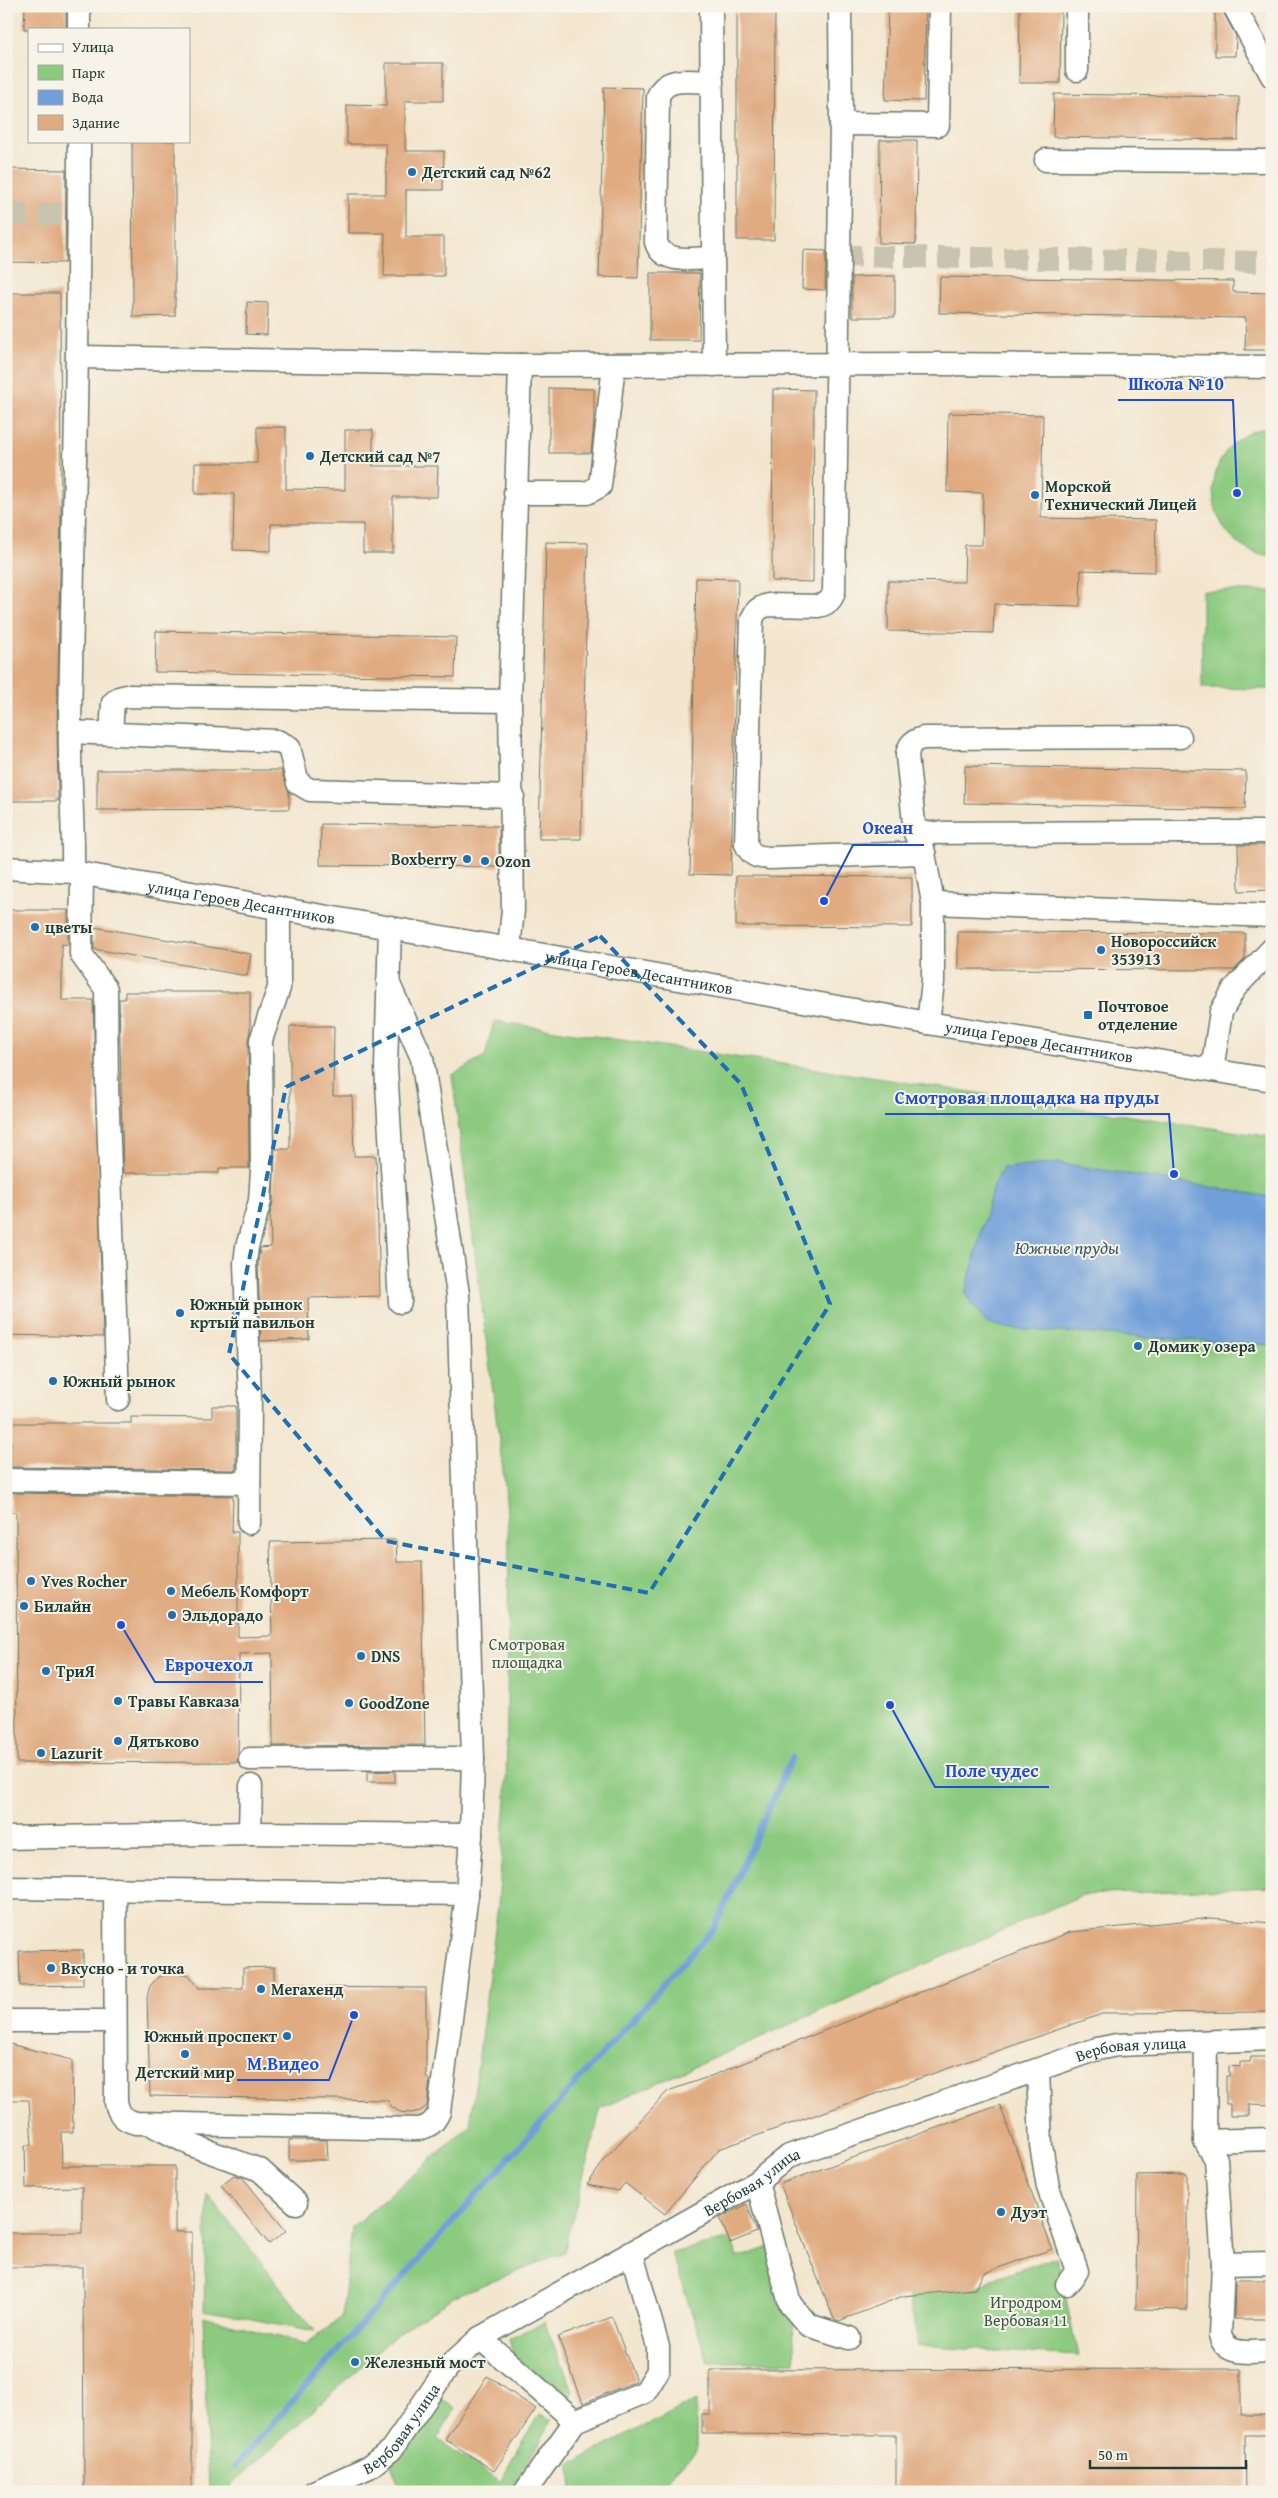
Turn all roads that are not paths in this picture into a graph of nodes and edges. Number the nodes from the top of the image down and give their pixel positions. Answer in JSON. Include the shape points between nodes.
{"nodes":[{"id":1,"x":79,"y":6,"type":"edge"},
{"id":2,"x":711,"y":6,"type":"edge"},
{"id":3,"x":840,"y":6,"type":"edge"},
{"id":4,"x":940,"y":6,"type":"edge"},
{"id":5,"x":1078,"y":6,"type":"edge"},
{"id":6,"x":1234,"y":6,"type":"edge"},
{"id":7,"x":79,"y":28,"type":"edge"},
{"id":8,"x":1077,"y":70,"type":"dead end"},
{"id":9,"x":1272,"y":76,"type":"edge"},
{"id":10,"x":712,"y":82,"type":"junction"},
{"id":11,"x":841,"y":124,"type":"junction"},
{"id":12,"x":79,"y":142,"type":"edge"},
{"id":13,"x":1046,"y":160,"type":"dead end"},
{"id":14,"x":1272,"y":161,"type":"edge"},
{"id":15,"x":713,"y":258,"type":"junction"},
{"id":16,"x":78,"y":357,"type":"junction"},
{"id":17,"x":838,"y":364,"type":"junction"},
{"id":18,"x":520,"y":365,"type":"junction"},
{"id":19,"x":614,"y":365,"type":"junction"},
{"id":20,"x":714,"y":365,"type":"junction"},
{"id":21,"x":1272,"y":367,"type":"edge"},
{"id":22,"x":515,"y":493,"type":"junction"},
{"id":23,"x":510,"y":701,"type":"junction"},
{"id":24,"x":70,"y":732,"type":"junction"},
{"id":25,"x":111,"y":733,"type":"junction"},
{"id":26,"x":1180,"y":737,"type":"dead end"},
{"id":27,"x":513,"y":796,"type":"junction"},
{"id":28,"x":1272,"y":832,"type":"edge"},
{"id":29,"x":920,"y":843,"type":"junction"},
{"id":30,"x":6,"y":868,"type":"edge"},
{"id":31,"x":77,"y":873,"type":"junction"},
{"id":32,"x":933,"y":902,"type":"junction"},
{"id":33,"x":279,"y":908,"type":"junction"},
{"id":34,"x":1272,"y":916,"type":"edge"},
{"id":35,"x":390,"y":927,"type":"junction"},
{"id":36,"x":509,"y":948,"type":"junction"},
{"id":37,"x":1272,"y":949,"type":"edge"},
{"id":38,"x":388,"y":982,"type":"junction"},
{"id":39,"x":928,"y":1023,"type":"junction"},
{"id":40,"x":1212,"y":1070,"type":"junction"},
{"id":41,"x":1272,"y":1080,"type":"edge"},
{"id":42,"x":400,"y":1302,"type":"dead end"},
{"id":43,"x":118,"y":1399,"type":"dead end"},
{"id":44,"x":6,"y":1480,"type":"edge"},
{"id":45,"x":249,"y":1483,"type":"junction"},
{"id":46,"x":249,"y":1523,"type":"dead end"},
{"id":47,"x":473,"y":1758,"type":"junction"},
{"id":48,"x":250,"y":1759,"type":"dead end"},
{"id":49,"x":251,"y":1786,"type":"dead end"},
{"id":50,"x":250,"y":1833,"type":"junction"},
{"id":51,"x":471,"y":1835,"type":"junction"},
{"id":52,"x":6,"y":1838,"type":"edge"},
{"id":53,"x":6,"y":1888,"type":"edge"},
{"id":54,"x":115,"y":1890,"type":"junction"},
{"id":55,"x":467,"y":1894,"type":"junction"},
{"id":56,"x":6,"y":2021,"type":"edge"},
{"id":57,"x":114,"y":2021,"type":"junction"},
{"id":58,"x":1272,"y":2039,"type":"edge"},
{"id":59,"x":1206,"y":2042,"type":"junction"},
{"id":60,"x":1038,"y":2070,"type":"junction"},
{"id":61,"x":148,"y":2123,"type":"junction"},
{"id":62,"x":1272,"y":2139,"type":"edge"},
{"id":63,"x":1205,"y":2141,"type":"junction"},
{"id":64,"x":757,"y":2182,"type":"junction"},
{"id":65,"x":296,"y":2203,"type":"dead end"},
{"id":66,"x":632,"y":2254,"type":"junction"},
{"id":67,"x":1272,"y":2263,"type":"edge"},
{"id":68,"x":1223,"y":2264,"type":"junction"},
{"id":69,"x":1067,"y":2284,"type":"dead end"},
{"id":70,"x":480,"y":2338,"type":"junction"},
{"id":71,"x":849,"y":2338,"type":"dead end"},
{"id":72,"x":1272,"y":2350,"type":"edge"},
{"id":73,"x":575,"y":2421,"type":"junction"},
{"id":74,"x":314,"y":2492,"type":"edge"},
{"id":75,"x":525,"y":2492,"type":"edge"}],
"edges":[{"from":1,"to":7,"type":"street"},
{"from":2,"to":10,"type":"street"},
{"from":3,"to":11,"type":"street"},
{"from":4,"to":11,"type":"street","via":[[938,125]]},
{"from":5,"to":8,"type":"street"},
{"from":6,"to":9,"type":"street"},
{"from":10,"to":15,"type":"street"},
{"from":10,"to":15,"type":"street","via":[[666,84],[658,97],[656,242],[664,255]]},
{"from":11,"to":17,"type":"street"},
{"from":12,"to":16,"type":"street","via":[[72,221]]},
{"from":13,"to":14,"type":"street"},
{"from":15,"to":20,"type":"street"},
{"from":16,"to":18,"type":"street"},
{"from":16,"to":24,"type":"street"},
{"from":17,"to":20,"type":"street"},
{"from":17,"to":21,"type":"street"},
{"from":17,"to":29,"type":"street","via":[[834,591],[826,604],[768,605],[754,612],[746,844],[756,857],[769,858]]},
{"from":18,"to":19,"type":"street"},
{"from":18,"to":22,"type":"street"},
{"from":19,"to":20,"type":"street"},
{"from":19,"to":22,"type":"street","via":[[600,486],[587,493]]},
{"from":22,"to":23,"type":"street"},
{"from":23,"to":25,"type":"street","via":[[126,696],[113,703]]},
{"from":23,"to":27,"type":"street"},
{"from":24,"to":25,"type":"street"},
{"from":24,"to":31,"type":"street"},
{"from":25,"to":27,"type":"street","via":[[277,740],[289,747],[298,783],[310,790]]},
{"from":26,"to":29,"type":"street","via":[[914,740],[907,755]]},
{"from":27,"to":36,"type":"street","via":[[513,910]]},
{"from":28,"to":29,"type":"street","via":[[1180,832]]},
{"from":29,"to":32,"type":"street"},
{"from":30,"to":31,"type":"street","name":"улица Героев Десантников"},
{"from":31,"to":33,"type":"street","name":"улица Героев Десантников"},
{"from":31,"to":43,"type":"street","via":[[81,954],[106,990]]},
{"from":32,"to":34,"type":"street"},
{"from":32,"to":39,"type":"street","via":[[933,982]]},
{"from":33,"to":35,"type":"street","name":"улица Героев Десантников"},
{"from":33,"to":45,"type":"street","via":[[279,988],[262,1040],[260,1200],[245,1263],[250,1399]]},
{"from":35,"to":36,"type":"street","name":"улица Героев Десантников"},
{"from":35,"to":38,"type":"street"},
{"from":36,"to":39,"type":"street","name":"улица Героев Десантников"},
{"from":37,"to":40,"type":"street","via":[[1234,989],[1221,1012]]},
{"from":38,"to":42,"type":"street","via":[[386,1067]]},
{"from":38,"to":47,"type":"street","via":[[422,1058],[458,1294]]},
{"from":39,"to":40,"type":"street","name":"улица Героев Десантников"},
{"from":40,"to":41,"type":"street","name":"улица Героев Десантников"},
{"from":44,"to":45,"type":"street"},
{"from":45,"to":46,"type":"street"},
{"from":47,"to":48,"type":"street"},
{"from":47,"to":51,"type":"street"},
{"from":49,"to":50,"type":"street"},
{"from":50,"to":51,"type":"street"},
{"from":50,"to":52,"type":"street"},
{"from":51,"to":55,"type":"street"},
{"from":53,"to":54,"type":"street"},
{"from":54,"to":55,"type":"street"},
{"from":54,"to":57,"type":"street"},
{"from":55,"to":61,"type":"street","via":[[439,2112],[428,2127]]},
{"from":56,"to":57,"type":"street"},
{"from":57,"to":61,"type":"street","via":[[119,2113],[126,2120]]},
{"from":58,"to":59,"type":"street","name":"Вербовая улица"},
{"from":59,"to":60,"type":"street","name":"Вербовая улица","via":[[1118,2045]]},
{"from":59,"to":63,"type":"street"},
{"from":60,"to":64,"type":"street","name":"Вербовая улица","via":[[789,2156]]},
{"from":60,"to":69,"type":"street","via":[[1041,2146],[1048,2188],[1077,2271]]},
{"from":61,"to":65,"type":"street","via":[[194,2146],[260,2170]]},
{"from":62,"to":63,"type":"street"},
{"from":63,"to":68,"type":"street","via":[[1216,2159]]},
{"from":64,"to":66,"type":"street","name":"Вербовая улица"},
{"from":64,"to":71,"type":"street","via":[[790,2304],[808,2324]]},
{"from":66,"to":70,"type":"street","name":"Вербовая улица"},
{"from":66,"to":73,"type":"street","via":[[658,2348],[658,2371],[645,2392]]},
{"from":67,"to":68,"type":"street"},
{"from":68,"to":72,"type":"street","via":[[1222,2343],[1236,2351]]},
{"from":70,"to":73,"type":"street"},
{"from":70,"to":74,"type":"street","name":"Вербовая улица","via":[[448,2367],[391,2450],[369,2467]]},
{"from":73,"to":75,"type":"street"}]}
